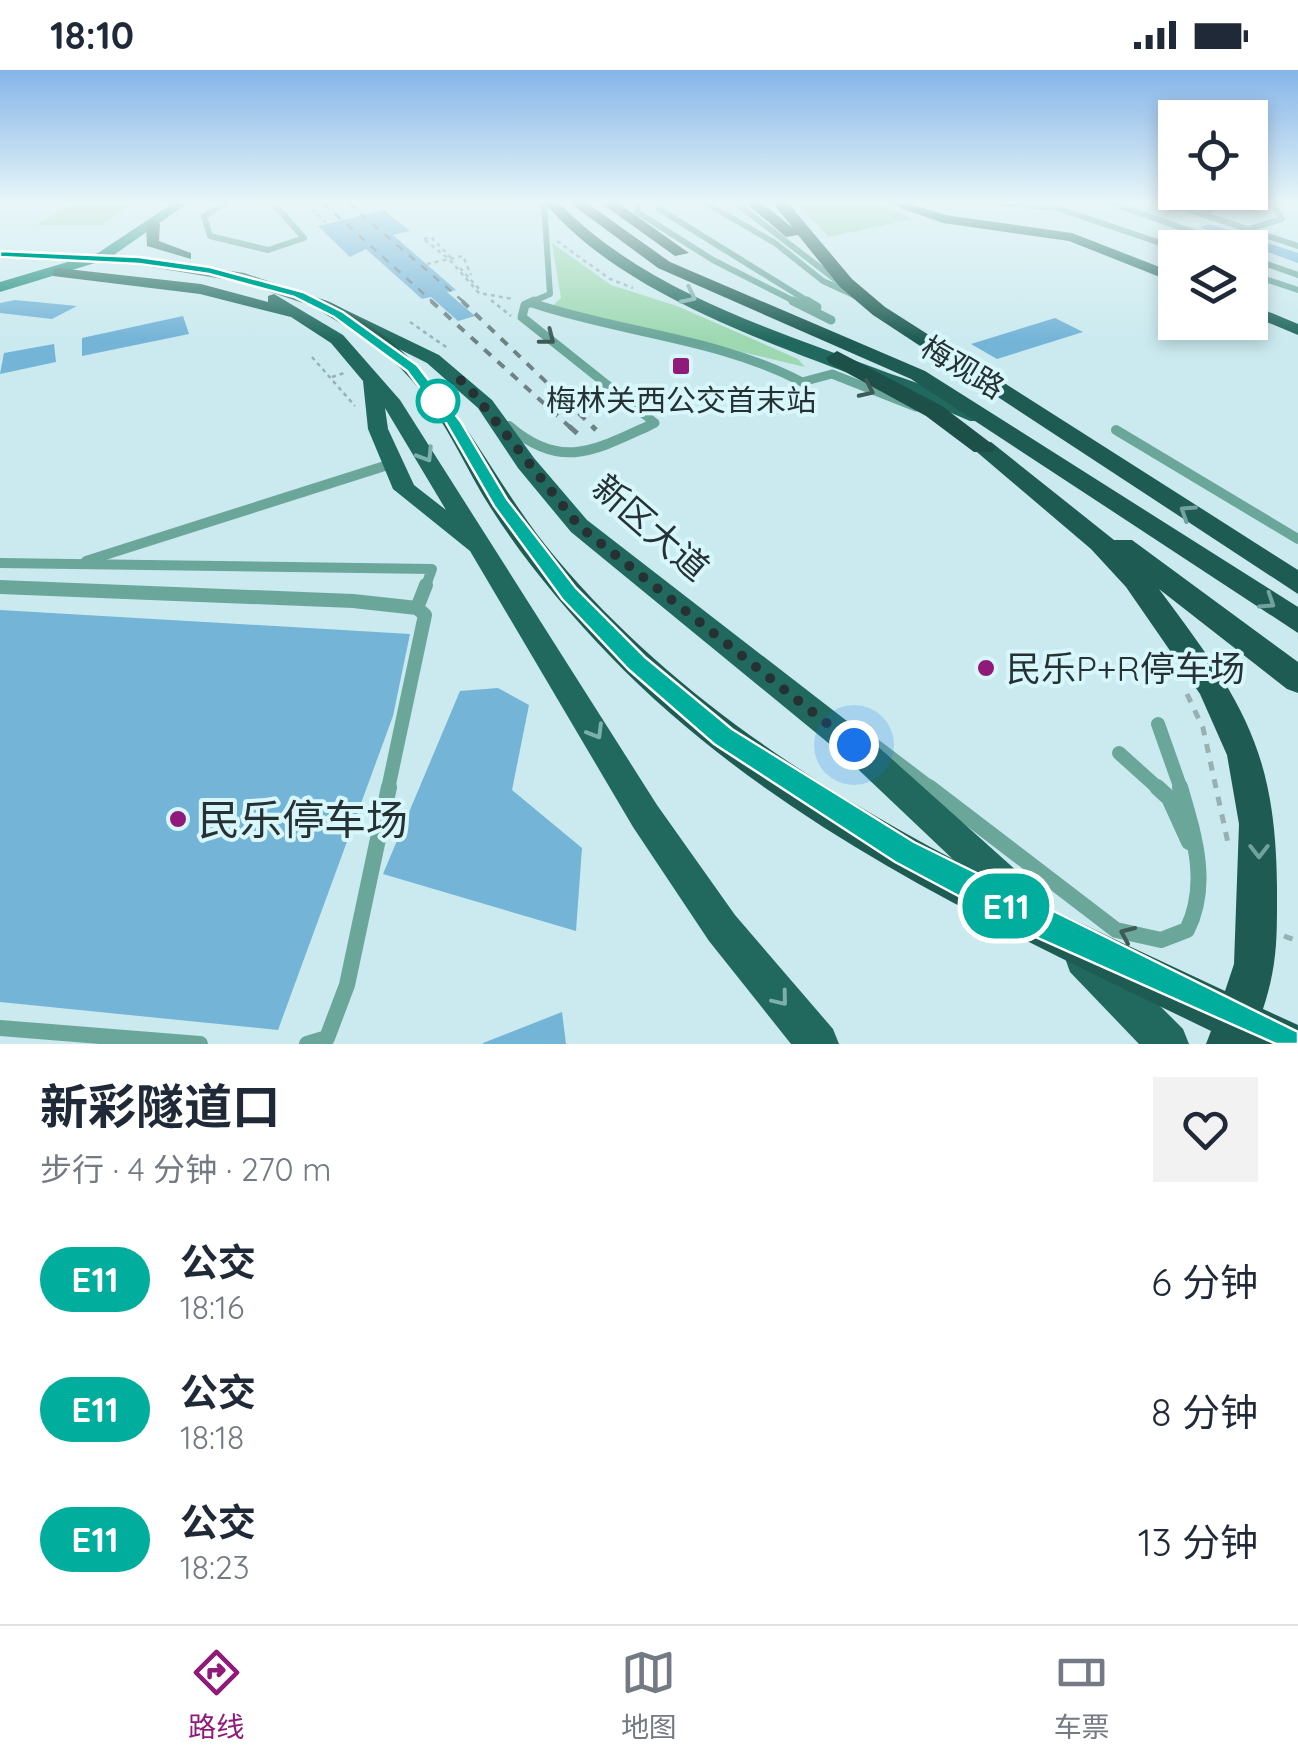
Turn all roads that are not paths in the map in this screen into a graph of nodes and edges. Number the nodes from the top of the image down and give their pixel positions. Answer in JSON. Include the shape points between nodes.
{"nodes":[{"id":1,"x":58,"y":248,"type":"edge"},
{"id":2,"x":166,"y":248,"type":"edge"},
{"id":3,"x":546,"y":248,"type":"edge"},
{"id":4,"x":603,"y":248,"type":"edge"},
{"id":5,"x":640,"y":248,"type":"edge"},
{"id":6,"x":675,"y":248,"type":"edge"},
{"id":7,"x":695,"y":248,"type":"edge"},
{"id":8,"x":724,"y":248,"type":"edge"},
{"id":9,"x":781,"y":248,"type":"edge"},
{"id":10,"x":795,"y":248,"type":"edge"},
{"id":11,"x":807,"y":248,"type":"edge"},
{"id":12,"x":816,"y":248,"type":"edge"},
{"id":13,"x":1101,"y":248,"type":"edge"},
{"id":14,"x":94,"y":250,"type":"junction"},
{"id":15,"x":113,"y":250,"type":"junction"},
{"id":16,"x":186,"y":256,"type":"junction"},
{"id":17,"x":0,"y":258,"type":"edge"},
{"id":18,"x":1268,"y":260,"type":"edge"},
{"id":19,"x":0,"y":270,"type":"edge"},
{"id":20,"x":834,"y":271,"type":"junction"},
{"id":21,"x":1158,"y":271,"type":"edge"},
{"id":22,"x":1298,"y":271,"type":"edge"},
{"id":23,"x":52,"y":272,"type":"junction"},
{"id":24,"x":1268,"y":280,"type":"edge"},
{"id":25,"x":1298,"y":290,"type":"edge"},
{"id":26,"x":864,"y":300,"type":"junction"},
{"id":27,"x":532,"y":303,"type":"junction"},
{"id":28,"x":321,"y":315,"type":"junction"},
{"id":29,"x":1268,"y":317,"type":"edge"},
{"id":30,"x":831,"y":320,"type":"junction"},
{"id":31,"x":401,"y":330,"type":"junction"},
{"id":32,"x":1298,"y":330,"type":"edge"},
{"id":33,"x":837,"y":358,"type":"junction"},
{"id":34,"x":372,"y":377,"type":"junction"},
{"id":35,"x":486,"y":404,"type":"junction"},
{"id":36,"x":934,"y":411,"type":"junction"},
{"id":37,"x":978,"y":411,"type":"junction"},
{"id":38,"x":1116,"y":430,"type":"dead end"},
{"id":39,"x":1010,"y":434,"type":"junction"},
{"id":40,"x":983,"y":448,"type":"junction"},
{"id":41,"x":391,"y":464,"type":"junction"},
{"id":42,"x":1228,"y":540,"type":"junction"},
{"id":43,"x":1298,"y":540,"type":"edge"},
{"id":44,"x":490,"y":559,"type":"junction"},
{"id":45,"x":0,"y":563,"type":"edge"},
{"id":46,"x":77,"y":564,"type":"junction"},
{"id":47,"x":1298,"y":570,"type":"edge"},
{"id":48,"x":1298,"y":584,"type":"edge"},
{"id":49,"x":0,"y":588,"type":"edge"},
{"id":50,"x":417,"y":608,"type":"junction"},
{"id":51,"x":1298,"y":622,"type":"edge"},
{"id":52,"x":767,"y":673,"type":"junction"},
{"id":53,"x":1298,"y":680,"type":"edge"},
{"id":54,"x":1158,"y":724,"type":"dead end"},
{"id":55,"x":1119,"y":753,"type":"dead end"},
{"id":56,"x":1202,"y":882,"type":"junction"},
{"id":57,"x":0,"y":1028,"type":"edge"},
{"id":58,"x":200,"y":1044,"type":"edge"},
{"id":59,"x":307,"y":1044,"type":"edge"},
{"id":60,"x":818,"y":1044,"type":"edge"},
{"id":61,"x":1168,"y":1044,"type":"edge"},
{"id":62,"x":1230,"y":1044,"type":"edge"},
{"id":63,"x":1287,"y":1044,"type":"edge"}],
"edges":[{"from":1,"to":14,"type":"main road"},
{"from":2,"to":16,"type":"main road"},
{"from":3,"to":27,"type":"lane","via":[[550,294]]},
{"from":4,"to":33,"type":"main road","one_way":true,"via":[[646,275]]},
{"from":5,"to":37,"type":"highway","name":"梅观路","via":[[664,265],[886,360]]},
{"from":6,"to":30,"type":"highway"},
{"from":7,"to":30,"type":"lane"},
{"from":8,"to":30,"type":"lane"},
{"from":9,"to":26,"type":"lane","via":[[823,281]]},
{"from":10,"to":26,"type":"lane"},
{"from":11,"to":20,"type":"highway"},
{"from":12,"to":20,"type":"highway","name":"梅观路"},
{"from":13,"to":21,"type":"main road"},
{"from":14,"to":15,"type":"main road"},
{"from":14,"to":23,"type":"main road"},
{"from":15,"to":16,"type":"main road"},
{"from":15,"to":23,"type":"main road"},
{"from":16,"to":31,"type":"main road","via":[[308,286]]},
{"from":17,"to":28,"type":"main road","name":"新区大道","via":[[132,264],[254,291]]},
{"from":18,"to":22,"type":"lane"},
{"from":19,"to":23,"type":"main road"},
{"from":20,"to":26,"type":"highway","name":"梅观路"},
{"from":23,"to":28,"type":"main road","via":[[200,290]]},
{"from":24,"to":25,"type":"lane"},
{"from":42,"to":26,"type":"highway","name":"梅观路","one_way":true},
{"from":27,"to":35,"type":"lane","one_way":true,"via":[[522,309],[527,322],[654,423],[586,451],[550,454],[526,444]]},
{"from":27,"to":36,"type":"lane","one_way":true,"via":[[756,358],[802,382],[832,374],[894,402]]},
{"from":28,"to":31,"type":"main road","name":"新区大道"},
{"from":28,"to":34,"type":"main road","name":"新区大道"},
{"from":28,"to":63,"type":"highway","via":[[412,368],[543,560],[637,664],[723,736],[904,852]]},
{"from":29,"to":32,"type":"main road"},
{"from":30,"to":37,"type":"highway","via":[[889,350]]},
{"from":31,"to":35,"type":"main road","name":"新区大道"},
{"from":33,"to":36,"type":"highway"},
{"from":33,"to":39,"type":"main road"},
{"from":34,"to":41,"type":"main road","via":[[378,430]]},
{"from":34,"to":44,"type":"main road","name":"新区大道","one_way":true},
{"from":35,"to":52,"type":"main road","name":"新区大道","via":[[579,526]]},
{"from":36,"to":40,"type":"highway"},
{"from":37,"to":39,"type":"highway","name":"梅观路"},
{"from":38,"to":43,"type":"lane"},
{"from":39,"to":51,"type":"highway","name":"梅观路","one_way":true},
{"from":40,"to":53,"type":"highway"},
{"from":40,"to":62,"type":"highway","one_way":true,"via":[[1101,543],[1136,580],[1213,687],[1245,755],[1258,824],[1256,964]]},
{"from":41,"to":44,"type":"main road","via":[[404,489]]},
{"from":41,"to":46,"type":"lane"},
{"from":42,"to":47,"type":"lane"},
{"from":42,"to":48,"type":"highway","name":"梅观路"},
{"from":44,"to":60,"type":"main road","name":"新区大道","one_way":true,"via":[[645,816],[722,928]]},
{"from":45,"to":46,"type":"lane"},
{"from":46,"to":50,"type":"lane","via":[[432,570]]},
{"from":49,"to":50,"type":"lane"},
{"from":50,"to":59,"type":"lane","via":[[425,615],[347,985],[327,1038]]},
{"from":56,"to":52,"type":"lane","one_way":true,"via":[[1196,920],[1176,940],[1149,943],[1116,930],[920,778]]},
{"from":52,"to":61,"type":"main road","name":"新区大道","via":[[956,838]]},
{"from":54,"to":56,"type":"lane","via":[[1190,814]]},
{"from":55,"to":56,"type":"lane","via":[[1169,798]]},
{"from":57,"to":58,"type":"lane"}]}
